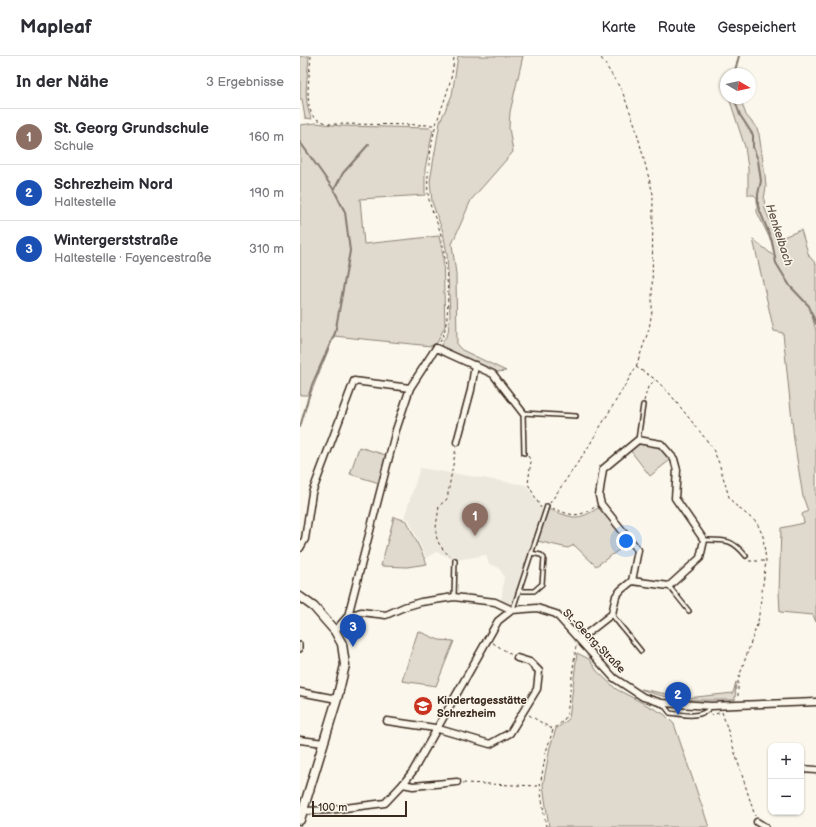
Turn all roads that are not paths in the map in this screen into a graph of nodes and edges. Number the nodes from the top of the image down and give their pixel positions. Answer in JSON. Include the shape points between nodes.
{"nodes":[{"id":1,"x":475,"y":365,"type":"junction"},
{"id":2,"x":410,"y":388,"type":"junction"},
{"id":3,"x":643,"y":405,"type":"road end"},
{"id":4,"x":523,"y":413,"type":"junction"},
{"id":5,"x":576,"y":416,"type":"dead end"},
{"id":6,"x":638,"y":440,"type":"junction"},
{"id":7,"x":457,"y":442,"type":"road end"},
{"id":8,"x":524,"y":453,"type":"road end"},
{"id":9,"x":547,"y":506,"type":"road end"},
{"id":10,"x":704,"y":540,"type":"junction"},
{"id":11,"x":300,"y":548,"type":"edge"},
{"id":12,"x":531,"y":552,"type":"junction"},
{"id":13,"x":746,"y":556,"type":"road end"},
{"id":14,"x":455,"y":560,"type":"road end"},
{"id":15,"x":632,"y":581,"type":"junction"},
{"id":16,"x":669,"y":586,"type":"junction"},
{"id":17,"x":519,"y":591,"type":"junction"},
{"id":18,"x":454,"y":597,"type":"junction"},
{"id":19,"x":300,"y":598,"type":"edge"},
{"id":20,"x":512,"y":610,"type":"junction"},
{"id":21,"x":689,"y":611,"type":"dead end"},
{"id":22,"x":612,"y":614,"type":"junction"},
{"id":23,"x":348,"y":616,"type":"junction"},
{"id":24,"x":335,"y":631,"type":"junction"},
{"id":25,"x":580,"y":639,"type":"junction"},
{"id":26,"x":300,"y":644,"type":"edge"},
{"id":27,"x":300,"y":650,"type":"edge"},
{"id":28,"x":641,"y":651,"type":"dead end"},
{"id":29,"x":517,"y":658,"type":"road end"},
{"id":30,"x":300,"y":692,"type":"edge"},
{"id":31,"x":337,"y":699,"type":"junction"},
{"id":32,"x":816,"y":702,"type":"edge"},
{"id":33,"x":662,"y":703,"type":"junction"},
{"id":34,"x":711,"y":706,"type":"junction"},
{"id":35,"x":387,"y":721,"type":"dead end"},
{"id":36,"x":436,"y":728,"type":"junction"},
{"id":37,"x":300,"y":740,"type":"edge"},
{"id":38,"x":324,"y":744,"type":"junction"},
{"id":39,"x":804,"y":769,"type":"edge"},
{"id":40,"x":816,"y":770,"type":"edge"},
{"id":41,"x":457,"y":782,"type":"road end"},
{"id":42,"x":403,"y":784,"type":"junction"},
{"id":43,"x":304,"y":811,"type":"junction"},
{"id":44,"x":300,"y":820,"type":"edge"},
{"id":45,"x":756,"y":822,"type":"road end"},
{"id":46,"x":765,"y":827,"type":"edge"}],
"edges":[{"from":1,"to":2,"type":"street","via":[[436,348]]},
{"from":1,"to":4,"type":"street","via":[[492,374]]},
{"from":1,"to":7,"type":"street"},
{"from":2,"to":11,"type":"street","via":[[354,380],[312,493],[305,539]]},
{"from":2,"to":23,"type":"street","via":[[386,467]]},
{"from":3,"to":6,"type":"lane"},
{"from":4,"to":5,"type":"lane"},
{"from":4,"to":8,"type":"lane"},
{"from":6,"to":10,"type":"street","via":[[661,444],[674,459],[677,470],[675,498]]},
{"from":6,"to":15,"type":"street","via":[[603,469],[599,496],[601,504],[638,550]]},
{"from":9,"to":12,"type":"lane"},
{"from":10,"to":13,"type":"lane","via":[[721,540],[735,544]]},
{"from":10,"to":16,"type":"street","via":[[700,558]]},
{"from":12,"to":17,"type":"lane"},
{"from":12,"to":17,"type":"lane","via":[[544,558],[542,584],[534,591]]},
{"from":14,"to":18,"type":"lane"},
{"from":15,"to":16,"type":"street"},
{"from":15,"to":22,"type":"street","via":[[616,596]]},
{"from":16,"to":21,"type":"lane"},
{"from":17,"to":20,"type":"lane"},
{"from":18,"to":20,"type":"street","via":[[495,602]]},
{"from":18,"to":23,"type":"street","via":[[422,602],[386,615],[361,612]]},
{"from":19,"to":24,"type":"street","via":[[314,607]]},
{"from":20,"to":25,"type":"street","name":"St.-Georg-Straße","via":[[537,608],[556,614]]},
{"from":20,"to":36,"type":"street","via":[[498,621]]},
{"from":22,"to":25,"type":"street"},
{"from":22,"to":28,"type":"lane"},
{"from":23,"to":24,"type":"street"},
{"from":24,"to":31,"type":"street","via":[[342,644],[345,665]]},
{"from":25,"to":33,"type":"street","name":"St.-Georg-Straße","via":[[614,678],[643,697]]},
{"from":26,"to":27,"type":"lane"},
{"from":29,"to":36,"type":"street","via":[[530,662],[538,671],[537,689],[510,733],[490,744]]},
{"from":30,"to":31,"type":"street"},
{"from":31,"to":38,"type":"street"},
{"from":32,"to":34,"type":"street","name":"St.-Georg-Straße"},
{"from":33,"to":34,"type":"street","name":"St.-Georg-Straße"},
{"from":33,"to":34,"type":"lane","via":[[670,713],[686,716],[699,714]]},
{"from":35,"to":36,"type":"street"},
{"from":36,"to":42,"type":"street","via":[[413,771]]},
{"from":37,"to":38,"type":"street"},
{"from":38,"to":43,"type":"street"},
{"from":39,"to":40,"type":"street"},
{"from":41,"to":42,"type":"street","via":[[413,786]]},
{"from":42,"to":43,"type":"street","via":[[385,803]]},
{"from":43,"to":44,"type":"street"},
{"from":45,"to":46,"type":"street"}]}
